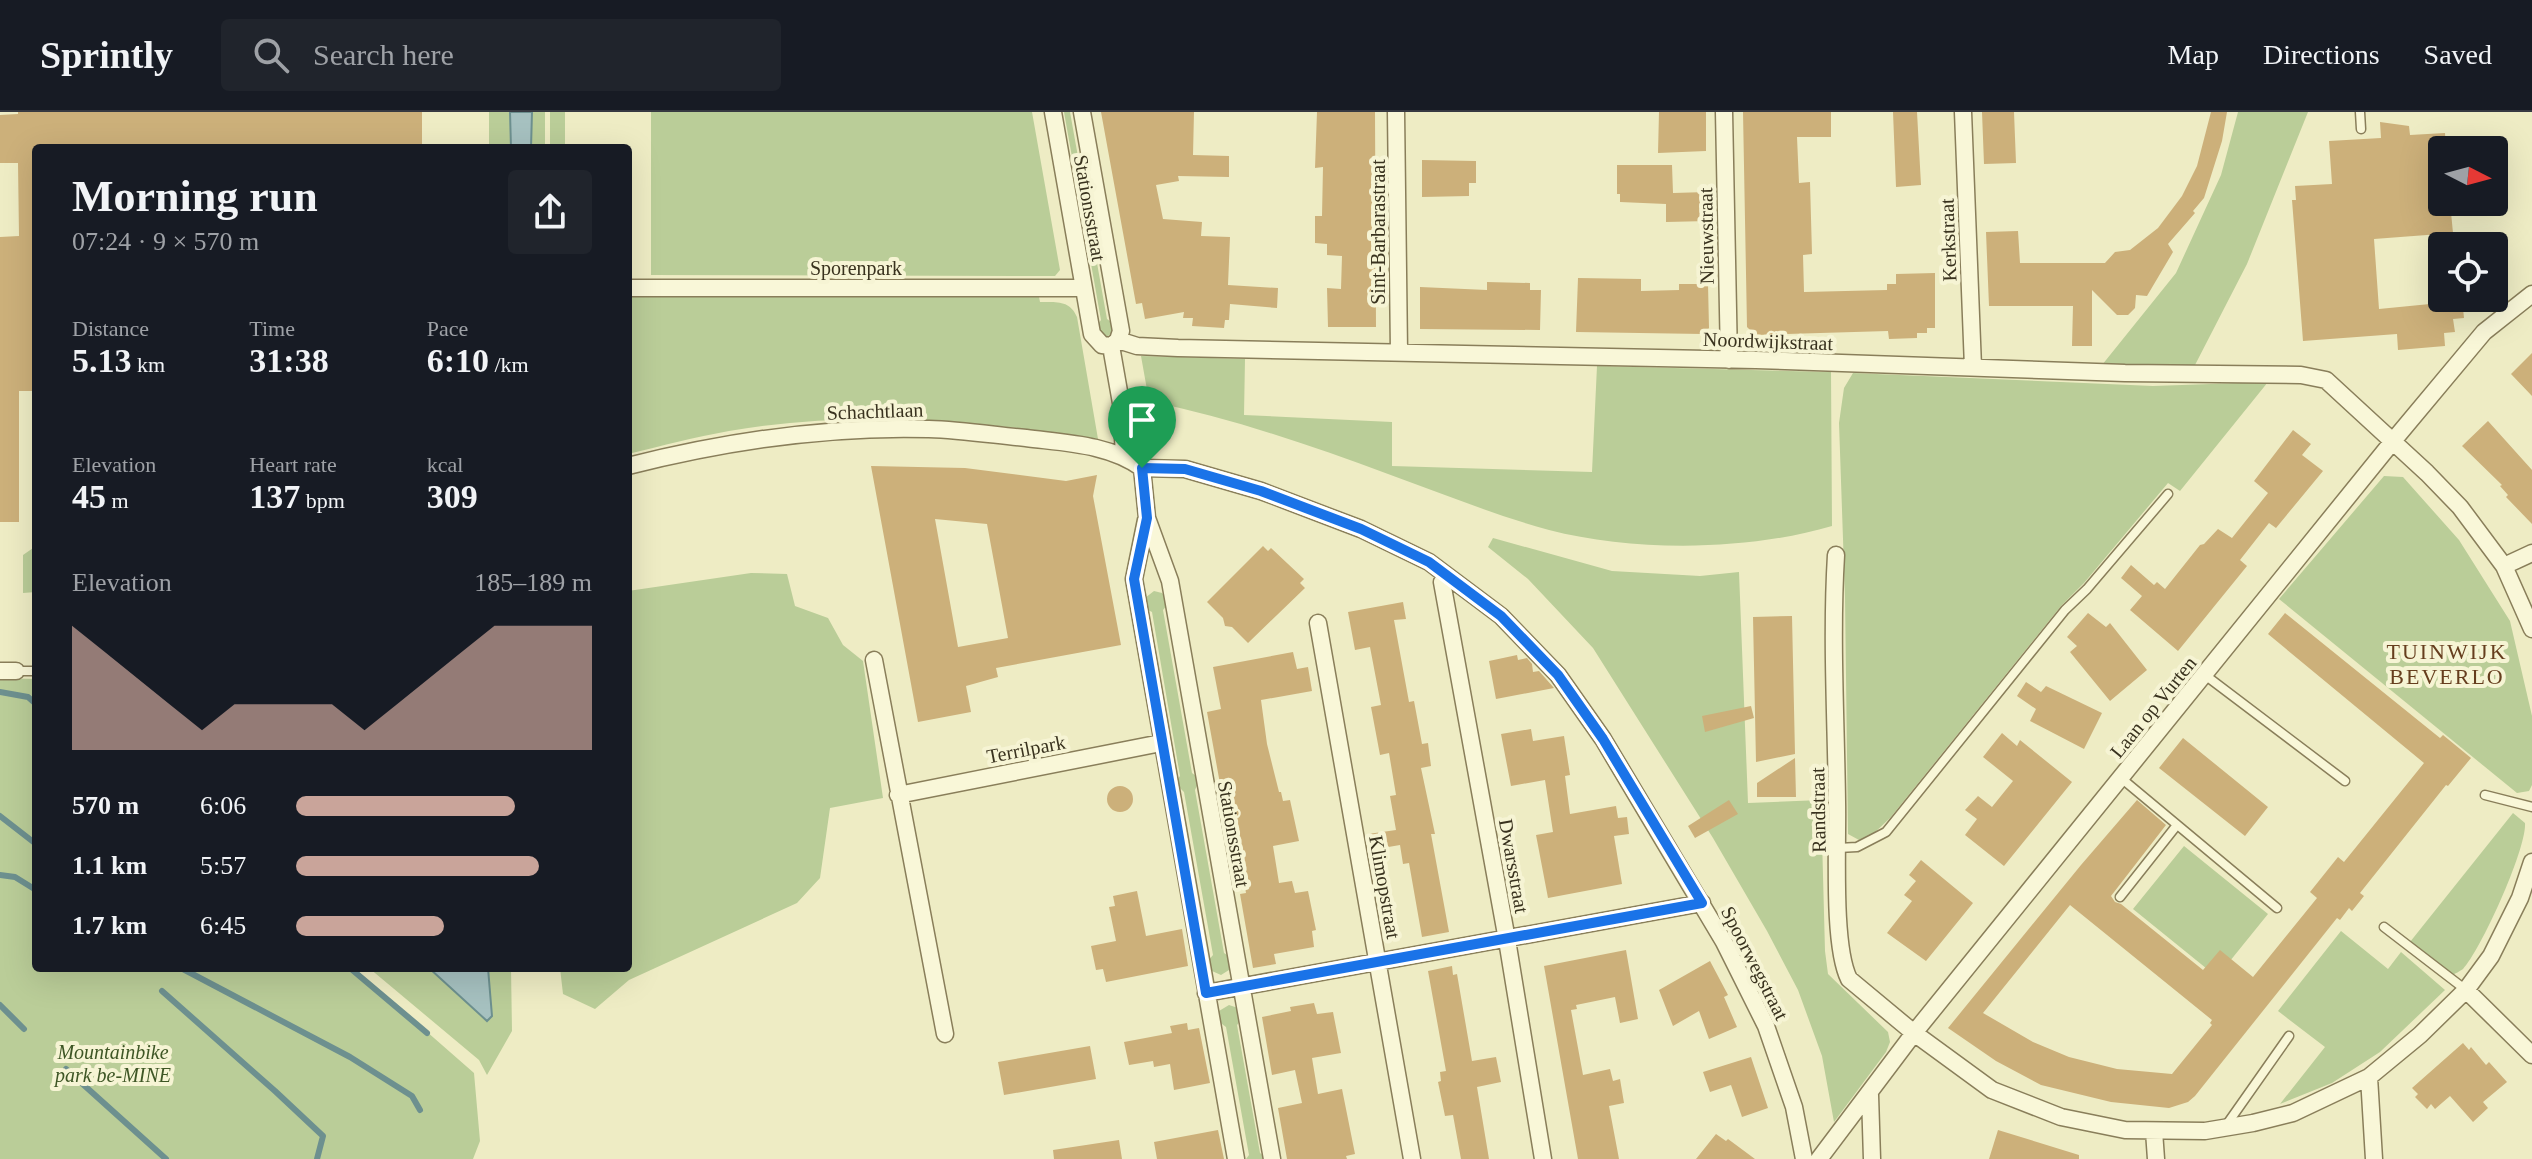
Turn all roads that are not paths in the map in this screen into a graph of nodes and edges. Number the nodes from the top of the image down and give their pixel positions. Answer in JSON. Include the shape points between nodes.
{"nodes":[{"id":1,"x":1053,"y":112,"type":"edge"},
{"id":2,"x":1082,"y":112,"type":"edge"},
{"id":3,"x":1396,"y":112,"type":"edge"},
{"id":4,"x":1724,"y":112,"type":"edge"},
{"id":5,"x":1963,"y":112,"type":"edge"},
{"id":6,"x":2360,"y":112,"type":"edge"},
{"id":7,"x":2361,"y":129,"type":"dead end"},
{"id":8,"x":632,"y":288,"type":"edge"},
{"id":9,"x":1084,"y":288,"type":"junction"},
{"id":10,"x":2532,"y":294,"type":"edge"},
{"id":11,"x":1115,"y":343,"type":"junction"},
{"id":12,"x":1399,"y":352,"type":"junction"},
{"id":13,"x":1729,"y":360,"type":"junction"},
{"id":14,"x":1973,"y":367,"type":"junction"},
{"id":15,"x":2393,"y":441,"type":"junction"},
{"id":16,"x":1124,"y":455,"type":"junction"},
{"id":17,"x":632,"y":465,"type":"edge"},
{"id":18,"x":1142,"y":468,"type":"junction"},
{"id":19,"x":2168,"y":494,"type":"dead end"},
{"id":20,"x":1147,"y":518,"type":"junction"},
{"id":21,"x":2532,"y":553,"type":"edge"},
{"id":22,"x":1836,"y":555,"type":"dead end"},
{"id":23,"x":2504,"y":566,"type":"junction"},
{"id":24,"x":1442,"y":582,"type":"dead end"},
{"id":25,"x":1318,"y":623,"type":"dead end"},
{"id":26,"x":2532,"y":629,"type":"edge"},
{"id":27,"x":874,"y":660,"type":"dead end"},
{"id":28,"x":8,"y":671,"type":"edge"},
{"id":29,"x":32,"y":671,"type":"edge"},
{"id":30,"x":2205,"y":675,"type":"junction"},
{"id":31,"x":1161,"y":743,"type":"junction"},
{"id":32,"x":2121,"y":778,"type":"junction"},
{"id":33,"x":2345,"y":781,"type":"dead end"},
{"id":34,"x":898,"y":795,"type":"junction"},
{"id":35,"x":2485,"y":795,"type":"dead end"},
{"id":36,"x":2532,"y":807,"type":"edge"},
{"id":37,"x":2177,"y":825,"type":"junction"},
{"id":38,"x":1838,"y":848,"type":"junction"},
{"id":39,"x":2532,"y":862,"type":"edge"},
{"id":40,"x":2120,"y":897,"type":"dead end"},
{"id":41,"x":1702,"y":903,"type":"junction"},
{"id":42,"x":2277,"y":908,"type":"dead end"},
{"id":43,"x":2384,"y":927,"type":"dead end"},
{"id":44,"x":1507,"y":940,"type":"junction"},
{"id":45,"x":1378,"y":962,"type":"junction"},
{"id":46,"x":1241,"y":987,"type":"junction"},
{"id":47,"x":2466,"y":990,"type":"junction"},
{"id":48,"x":1206,"y":993,"type":"junction"},
{"id":49,"x":1914,"y":1033,"type":"junction"},
{"id":50,"x":945,"y":1034,"type":"dead end"},
{"id":51,"x":2289,"y":1036,"type":"dead end"},
{"id":52,"x":2532,"y":1055,"type":"edge"},
{"id":53,"x":2369,"y":1077,"type":"junction"},
{"id":54,"x":1870,"y":1095,"type":"junction"},
{"id":55,"x":2225,"y":1128,"type":"junction"},
{"id":56,"x":2154,"y":1131,"type":"junction"},
{"id":57,"x":1236,"y":1159,"type":"edge"},
{"id":58,"x":1272,"y":1159,"type":"edge"},
{"id":59,"x":1412,"y":1159,"type":"edge"},
{"id":60,"x":1543,"y":1159,"type":"edge"},
{"id":61,"x":1804,"y":1159,"type":"edge"},
{"id":62,"x":1819,"y":1159,"type":"edge"},
{"id":63,"x":1872,"y":1159,"type":"edge"},
{"id":64,"x":2156,"y":1159,"type":"edge"},
{"id":65,"x":2374,"y":1159,"type":"edge"}],
"edges":[{"from":1,"to":9,"type":"street","name":"Stationsstraat"},
{"from":2,"to":11,"type":"street","name":"Stationsstraat","via":[[1121,331]]},
{"from":3,"to":12,"type":"street","name":"Sint-Barbarastraat"},
{"from":4,"to":13,"type":"street","name":"Nieuwstraat"},
{"from":5,"to":14,"type":"street","name":"Kerkstraat"},
{"from":6,"to":7,"type":"lane"},
{"from":8,"to":9,"type":"street","name":"Sporenpark"},
{"from":9,"to":11,"type":"street","name":"Stationsstraat","via":[[1092,334],[1102,345]]},
{"from":10,"to":15,"type":"street","name":"Laan op Vurten","via":[[2484,332]]},
{"from":11,"to":12,"type":"street","name":"Noordwijkstraat"},
{"from":11,"to":16,"type":"street","name":"Stationsstraat"},
{"from":12,"to":13,"type":"street","name":"Noordwijkstraat"},
{"from":13,"to":14,"type":"street","name":"Noordwijkstraat"},
{"from":14,"to":15,"type":"street","name":"Noordwijkstraat","via":[[2301,375],[2326,380]]},
{"from":15,"to":23,"type":"street","name":"Noordwijkstraat","via":[[2460,507]]},
{"from":15,"to":30,"type":"street","name":"Laan op Vurten"},
{"from":16,"to":17,"type":"street","name":"Schachtlaan","via":[[973,433],[852,429],[759,438]]},
{"from":16,"to":18,"type":"street"},
{"from":18,"to":20,"type":"street","name":"Stationsstraat"},
{"from":18,"to":41,"type":"street","name":"Spoorwegstraat","via":[[1185,469],[1361,529],[1429,562],[1501,616],[1558,675],[1603,739]]},
{"from":19,"to":38,"type":"lane","via":[[2065,610],[1886,832],[1857,847]]},
{"from":20,"to":31,"type":"street","name":"Stationsstraat","via":[[1134,579]]},
{"from":20,"to":46,"type":"street","name":"Stationsstraat","via":[[1170,581]]},
{"from":21,"to":23,"type":"street"},
{"from":22,"to":38,"type":"street","name":"Randstraat"},
{"from":23,"to":26,"type":"street","name":"Noordwijkstraat"},
{"from":24,"to":44,"type":"street","name":"Dwarsstraat"},
{"from":25,"to":45,"type":"street","name":"Klimopstraat"},
{"from":27,"to":34,"type":"street"},
{"from":28,"to":29,"type":"lane"},
{"from":30,"to":32,"type":"street","name":"Laan op Vurten"},
{"from":30,"to":33,"type":"lane"},
{"from":31,"to":34,"type":"street","name":"Terrilpark"},
{"from":31,"to":48,"type":"street","name":"Stationsstraat"},
{"from":32,"to":37,"type":"lane"},
{"from":32,"to":49,"type":"street","name":"Laan op Vurten"},
{"from":34,"to":50,"type":"street"},
{"from":35,"to":36,"type":"lane"},
{"from":37,"to":40,"type":"lane"},
{"from":37,"to":42,"type":"lane"},
{"from":38,"to":49,"type":"street","name":"Randstraat","via":[[1844,969],[1849,979]]},
{"from":39,"to":47,"type":"street","name":"Randstraat","via":[[2491,956]]},
{"from":41,"to":44,"type":"street"},
{"from":41,"to":61,"type":"street","name":"Spoorwegstraat","via":[[1766,1026],[1794,1107]]},
{"from":43,"to":47,"type":"lane"},
{"from":44,"to":45,"type":"street"},
{"from":44,"to":60,"type":"street","name":"Dwarsstraat"},
{"from":45,"to":46,"type":"street"},
{"from":45,"to":59,"type":"street","name":"Klimopstraat"},
{"from":46,"to":48,"type":"street"},
{"from":46,"to":58,"type":"street","name":"Stationsstraat"},
{"from":47,"to":52,"type":"street"},
{"from":47,"to":53,"type":"street","name":"Randstraat"},
{"from":48,"to":57,"type":"street","name":"Stationsstraat"},
{"from":49,"to":54,"type":"street","name":"Laan op Vurten"},
{"from":49,"to":56,"type":"street","name":"Randstraat","via":[[1992,1090],[2032,1107],[2100,1126]]},
{"from":51,"to":55,"type":"lane"},
{"from":53,"to":55,"type":"street","name":"Randstraat","via":[[2293,1113]]},
{"from":53,"to":65,"type":"street"},
{"from":54,"to":62,"type":"street","name":"Laan op Vurten"},
{"from":54,"to":63,"type":"street"},
{"from":55,"to":56,"type":"street","name":"Randstraat"},
{"from":56,"to":64,"type":"street"}]}
